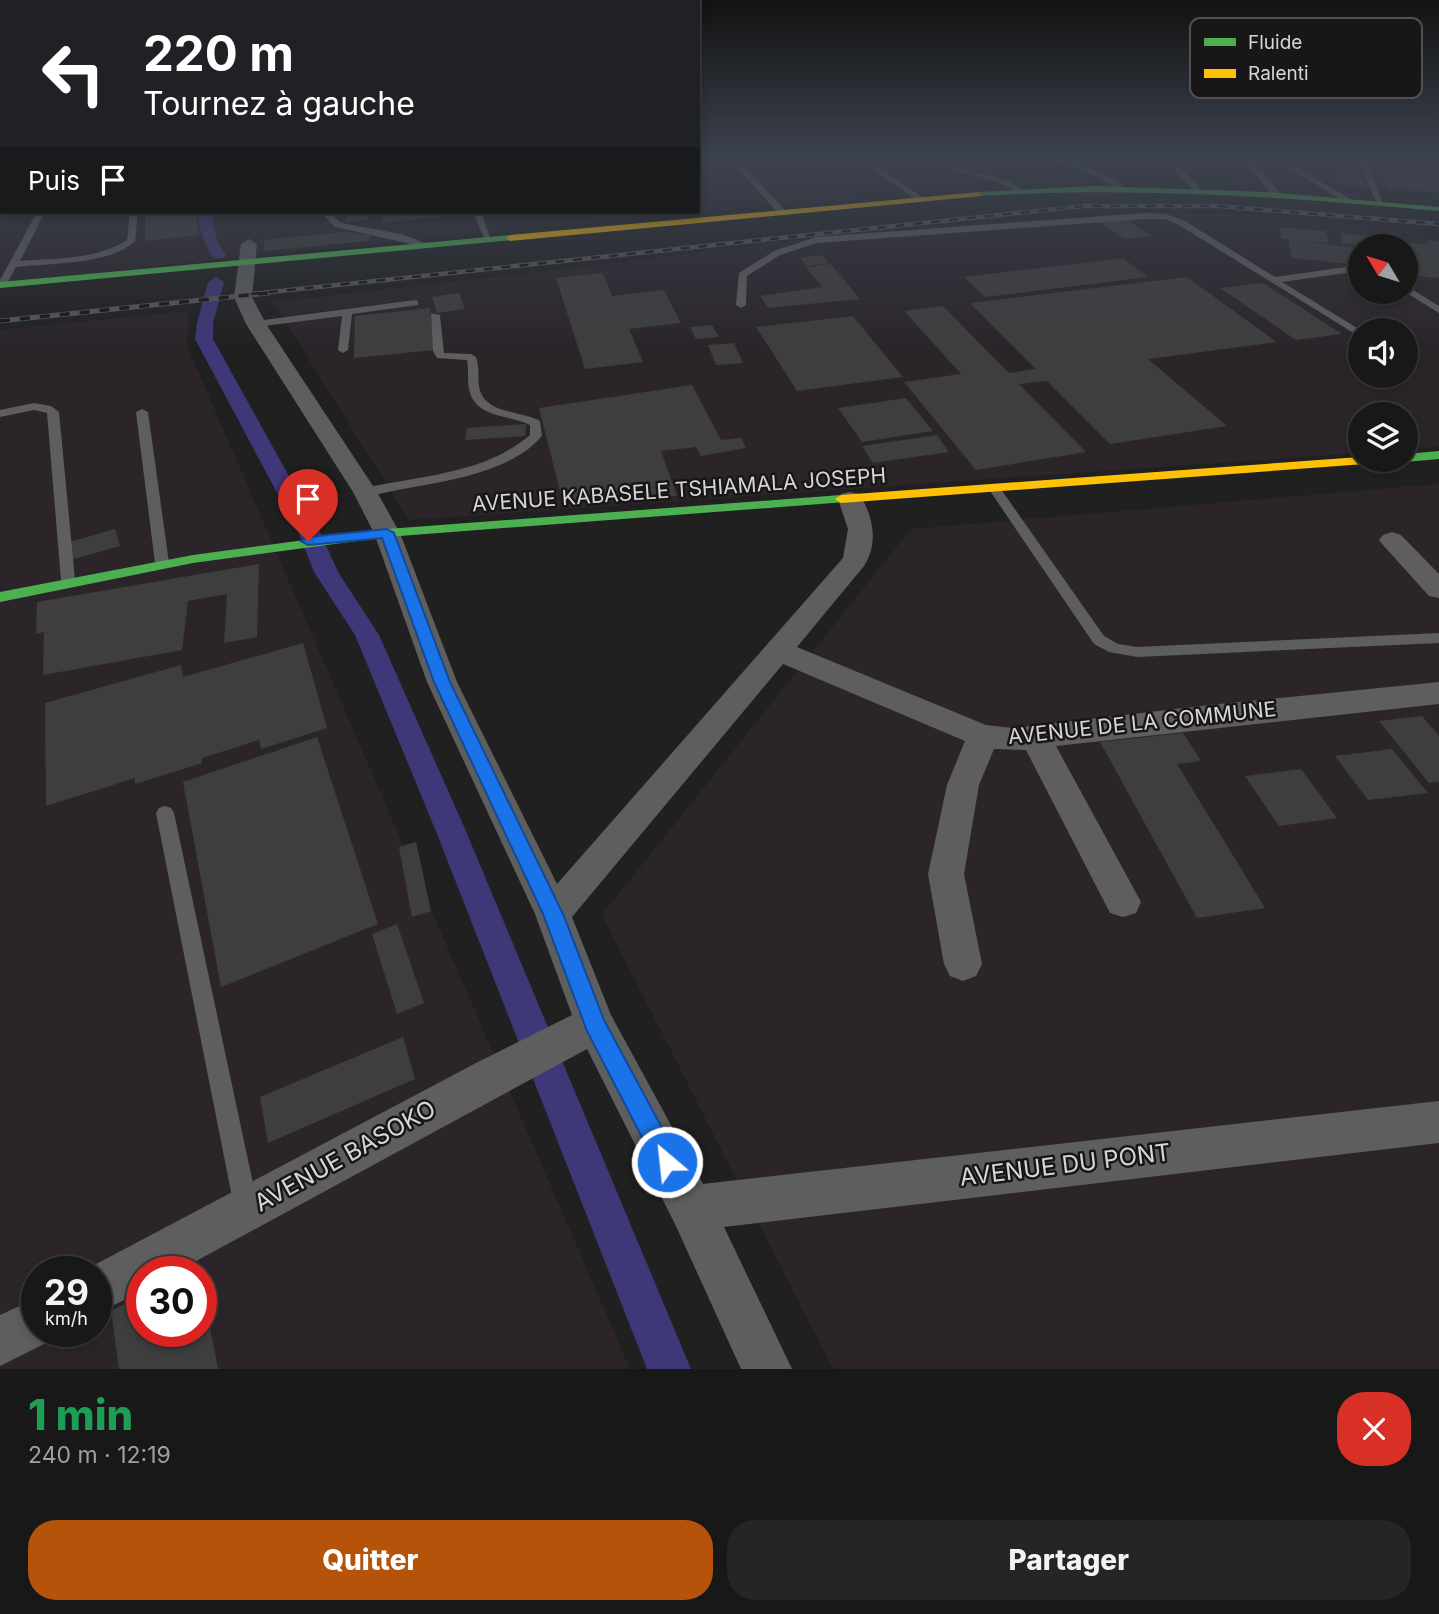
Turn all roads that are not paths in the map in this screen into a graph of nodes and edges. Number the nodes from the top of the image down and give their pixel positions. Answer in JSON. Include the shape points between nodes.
{"nodes":[{"id":1,"x":37,"y":220,"type":"edge"},
{"id":2,"x":133,"y":220,"type":"edge"},
{"id":3,"x":332,"y":220,"type":"edge"},
{"id":4,"x":480,"y":220,"type":"edge"},
{"id":5,"x":661,"y":220,"type":"edge"},
{"id":6,"x":1092,"y":220,"type":"edge"},
{"id":7,"x":1174,"y":220,"type":"edge"},
{"id":8,"x":488,"y":238,"type":"junction"},
{"id":9,"x":424,"y":244,"type":"junction"},
{"id":10,"x":244,"y":256,"type":"junction"},
{"id":11,"x":14,"y":264,"type":"junction"},
{"id":12,"x":1348,"y":270,"type":"edge"},
{"id":13,"x":1273,"y":280,"type":"junction"},
{"id":14,"x":1,"y":285,"type":"edge"},
{"id":15,"x":1418,"y":296,"type":"edge"},
{"id":16,"x":415,"y":303,"type":"dead end"},
{"id":17,"x":741,"y":306,"type":"dead end"},
{"id":18,"x":1439,"y":310,"type":"edge"},
{"id":19,"x":348,"y":312,"type":"junction"},
{"id":20,"x":435,"y":315,"type":"dead end"},
{"id":21,"x":256,"y":324,"type":"junction"},
{"id":22,"x":1348,"y":327,"type":"edge"},
{"id":23,"x":343,"y":350,"type":"dead end"},
{"id":24,"x":142,"y":412,"type":"dead end"},
{"id":25,"x":0,"y":414,"type":"edge"},
{"id":26,"x":1439,"y":456,"type":"edge"},
{"id":27,"x":1418,"y":457,"type":"edge"},
{"id":28,"x":1348,"y":461,"type":"edge"},
{"id":29,"x":994,"y":488,"type":"junction"},
{"id":30,"x":365,"y":492,"type":"junction"},
{"id":31,"x":849,"y":499,"type":"junction"},
{"id":32,"x":387,"y":533,"type":"junction"},
{"id":33,"x":1392,"y":540,"type":"dead end"},
{"id":34,"x":162,"y":563,"type":"junction"},
{"id":35,"x":68,"y":580,"type":"junction"},
{"id":36,"x":1439,"y":590,"type":"edge"},
{"id":37,"x":0,"y":597,"type":"edge"},
{"id":38,"x":1439,"y":638,"type":"edge"},
{"id":39,"x":777,"y":650,"type":"junction"},
{"id":40,"x":1439,"y":693,"type":"edge"},
{"id":41,"x":983,"y":736,"type":"junction"},
{"id":42,"x":1036,"y":738,"type":"junction"},
{"id":43,"x":165,"y":813,"type":"dead end"},
{"id":44,"x":1123,"y":902,"type":"dead end"},
{"id":45,"x":553,"y":914,"type":"junction"},
{"id":46,"x":963,"y":964,"type":"dead end"},
{"id":47,"x":584,"y":1031,"type":"junction"},
{"id":48,"x":1439,"y":1122,"type":"edge"},
{"id":49,"x":691,"y":1208,"type":"junction"},
{"id":50,"x":247,"y":1210,"type":"junction"},
{"id":51,"x":112,"y":1282,"type":"edge"},
{"id":52,"x":21,"y":1330,"type":"edge"},
{"id":53,"x":0,"y":1341,"type":"edge"},
{"id":54,"x":767,"y":1369,"type":"edge"}],
"edges":[{"from":1,"to":11,"type":"lane"},
{"from":2,"to":11,"type":"lane","via":[[131,241],[121,248],[92,256]]},
{"from":3,"to":9,"type":"lane","via":[[338,225]]},
{"from":4,"to":8,"type":"lane"},
{"from":5,"to":8,"type":"main road"},
{"from":6,"to":17,"type":"lane","via":[[816,240],[777,253],[742,275]]},
{"from":7,"to":13,"type":"lane"},
{"from":8,"to":9,"type":"main road"},
{"from":9,"to":10,"type":"main road"},
{"from":10,"to":14,"type":"main road","via":[[200,265]]},
{"from":10,"to":21,"type":"street","via":[[243,297]]},
{"from":11,"to":14,"type":"lane"},
{"from":12,"to":13,"type":"lane"},
{"from":13,"to":22,"type":"lane"},
{"from":15,"to":18,"type":"lane"},
{"from":16,"to":19,"type":"lane"},
{"from":19,"to":21,"type":"lane"},
{"from":19,"to":23,"type":"lane"},
{"from":20,"to":30,"type":"lane","via":[[438,351],[441,356],[471,357],[471,383],[479,402],[492,411],[528,418],[536,423],[536,436],[521,450],[481,467]]},
{"from":21,"to":30,"type":"street"},
{"from":24,"to":34,"type":"lane"},
{"from":25,"to":35,"type":"lane","via":[[37,406],[53,412]]},
{"from":26,"to":27,"type":"main road"},
{"from":28,"to":29,"type":"main road","name":"AVENUE KABASELE TSHIAMALA JOSEPH"},
{"from":29,"to":31,"type":"main road","name":"AVENUE KABASELE TSHIAMALA JOSEPH"},
{"from":29,"to":38,"type":"lane","via":[[1099,640],[1114,648],[1137,652]]},
{"from":30,"to":32,"type":"street"},
{"from":31,"to":32,"type":"main road","name":"AVENUE KABASELE TSHIAMALA JOSEPH"},
{"from":31,"to":39,"type":"street","via":[[863,542],[855,560]]},
{"from":32,"to":34,"type":"main road","name":"AVENUE KABASELE TSHIAMALA JOSEPH"},
{"from":32,"to":45,"type":"street","via":[[442,682]]},
{"from":33,"to":36,"type":"street"},
{"from":34,"to":35,"type":"main road","name":"AVENUE KABASELE TSHIAMALA JOSEPH"},
{"from":35,"to":37,"type":"main road","name":"AVENUE KABASELE TSHIAMALA JOSEPH"},
{"from":39,"to":41,"type":"street","name":"AVENUE DE LA COMMUNE"},
{"from":39,"to":45,"type":"street"},
{"from":40,"to":42,"type":"street","name":"AVENUE DE LA COMMUNE"},
{"from":41,"to":42,"type":"street","name":"AVENUE DE LA COMMUNE"},
{"from":41,"to":46,"type":"street","via":[[963,785],[946,874]]},
{"from":42,"to":44,"type":"street"},
{"from":43,"to":50,"type":"lane"},
{"from":45,"to":47,"type":"street"},
{"from":47,"to":49,"type":"street"},
{"from":47,"to":50,"type":"street","name":"AVENUE BASOKO"},
{"from":48,"to":49,"type":"street","name":"AVENUE DU PONT"},
{"from":49,"to":54,"type":"street"},
{"from":50,"to":51,"type":"street","name":"AVENUE BASOKO"},
{"from":52,"to":53,"type":"street"}]}
